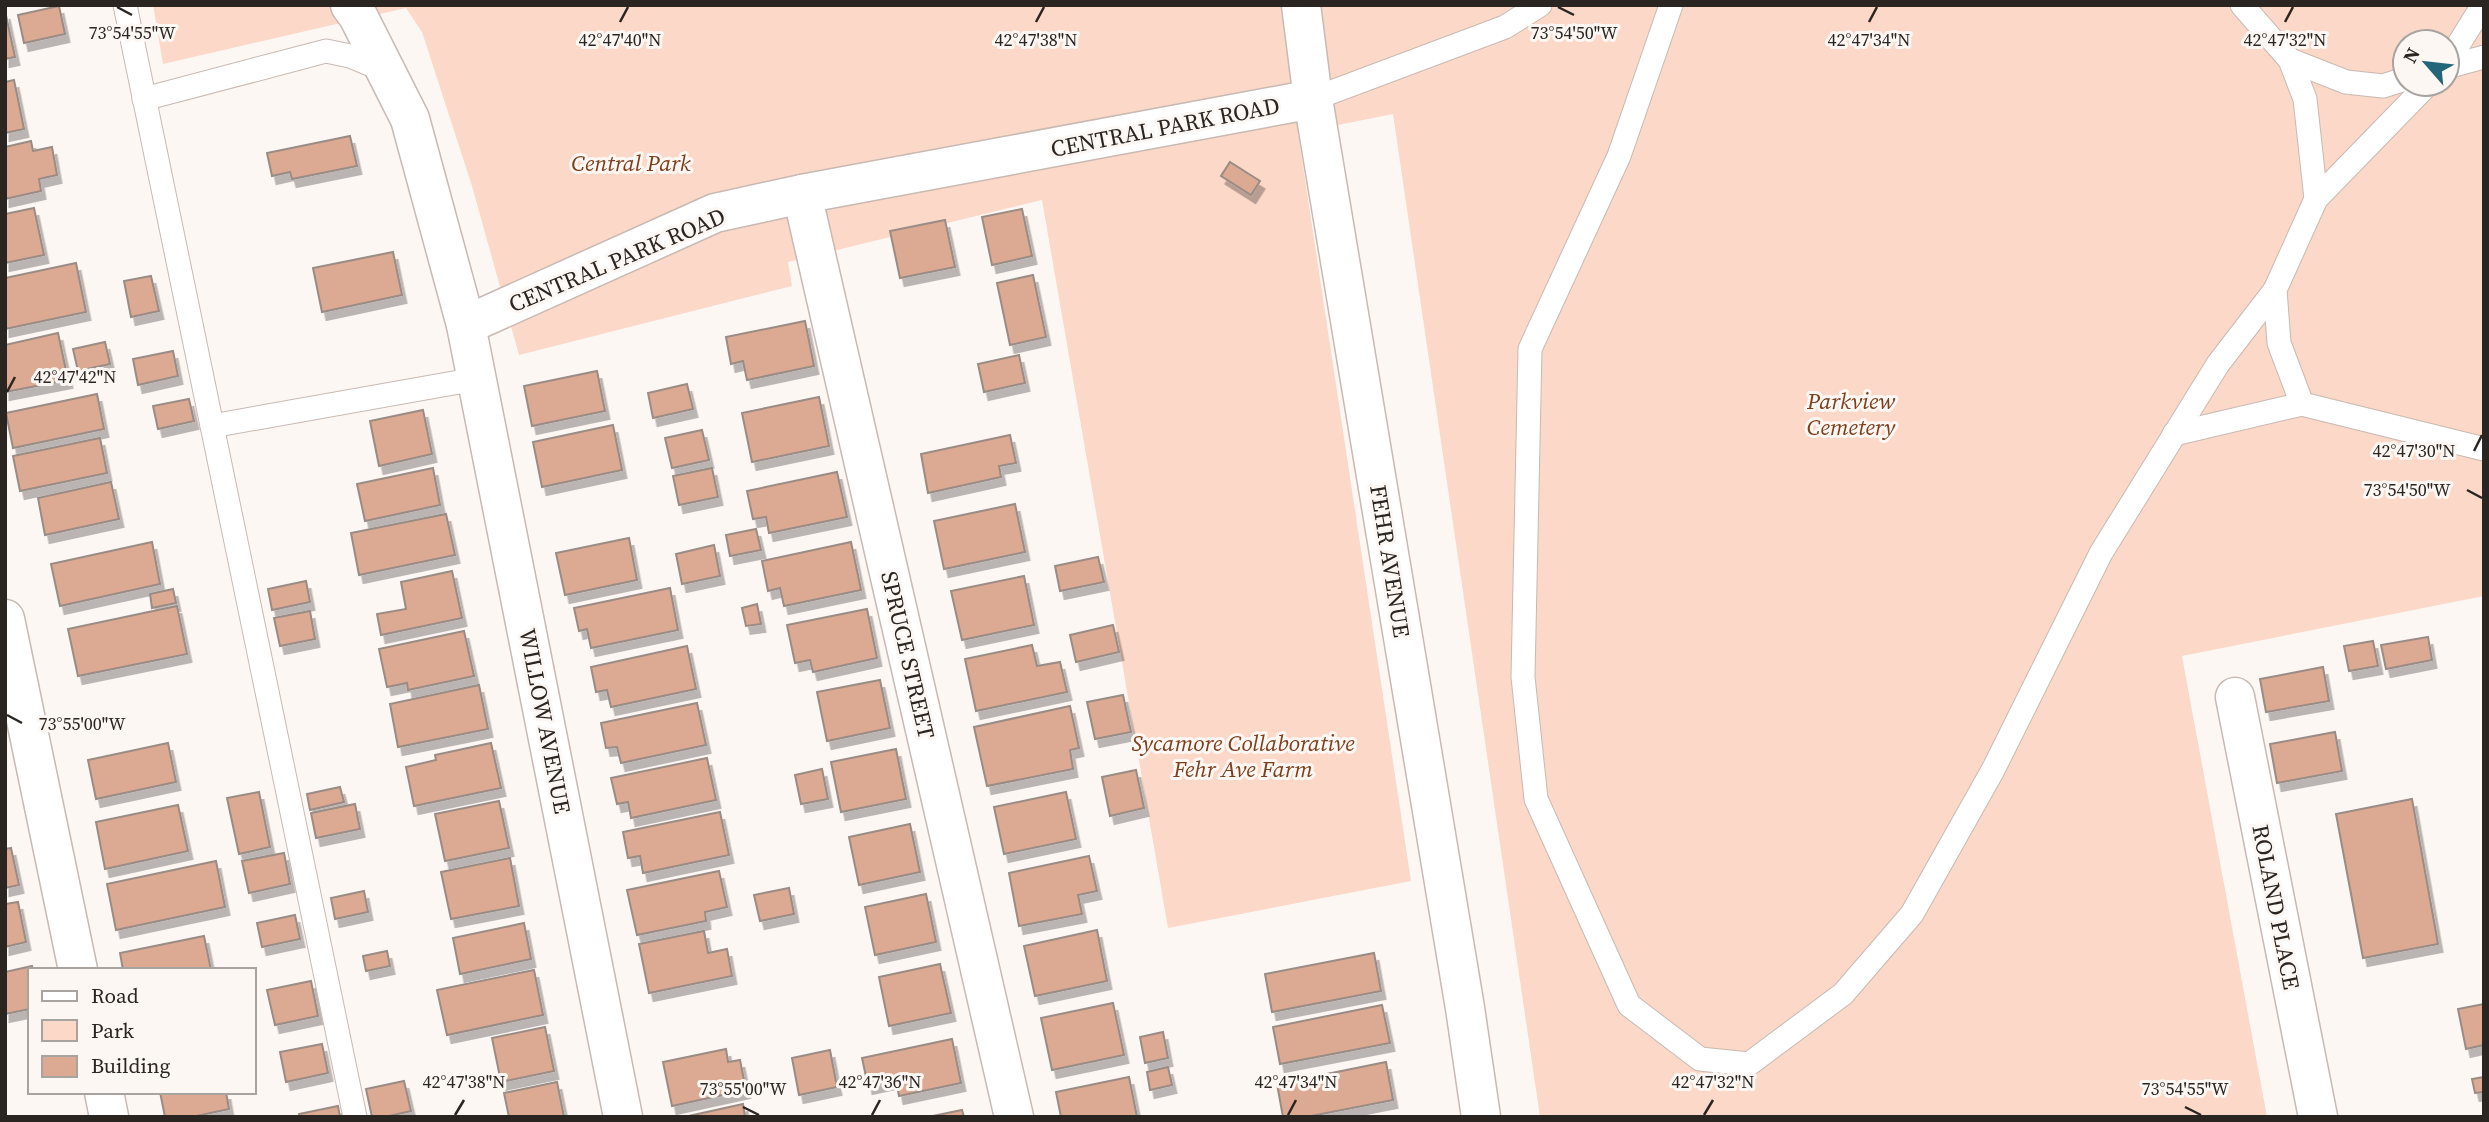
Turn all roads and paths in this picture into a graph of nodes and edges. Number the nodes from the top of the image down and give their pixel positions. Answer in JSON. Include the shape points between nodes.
{"nodes":[{"id":1,"x":125,"y":5,"type":"edge"},
{"id":2,"x":350,"y":5,"type":"edge"},
{"id":3,"x":1301,"y":5,"type":"edge"},
{"id":4,"x":1540,"y":5,"type":"edge"},
{"id":5,"x":1671,"y":5,"type":"edge"},
{"id":6,"x":2242,"y":5,"type":"edge"},
{"id":7,"x":2483,"y":5,"type":"edge"},
{"id":8,"x":2461,"y":42,"type":"edge"},
{"id":9,"x":2484,"y":57,"type":"edge"},
{"id":10,"x":2290,"y":60,"type":"junction"},
{"id":11,"x":2461,"y":62,"type":"edge"},
{"id":12,"x":386,"y":71,"type":"junction"},
{"id":13,"x":2391,"y":83,"type":"edge"},
{"id":14,"x":2414,"y":98,"type":"edge"},
{"id":15,"x":144,"y":99,"type":"junction"},
{"id":16,"x":1313,"y":99,"type":"junction"},
{"id":17,"x":802,"y":194,"type":"junction"},
{"id":18,"x":2316,"y":200,"type":"junction"},
{"id":19,"x":2275,"y":290,"type":"junction"},
{"id":20,"x":466,"y":325,"type":"junction"},
{"id":21,"x":476,"y":379,"type":"junction"},
{"id":22,"x":2302,"y":404,"type":"junction"},
{"id":23,"x":212,"y":426,"type":"junction"},
{"id":24,"x":2174,"y":434,"type":"junction"},
{"id":25,"x":2484,"y":449,"type":"edge"},
{"id":26,"x":5,"y":619,"type":"edge"},
{"id":27,"x":2235,"y":697,"type":"dead end"},
{"id":28,"x":78,"y":968,"type":"edge"},
{"id":29,"x":104,"y":1094,"type":"edge"},
{"id":30,"x":109,"y":1117,"type":"edge"},
{"id":31,"x":355,"y":1117,"type":"edge"},
{"id":32,"x":623,"y":1117,"type":"edge"},
{"id":33,"x":1014,"y":1117,"type":"edge"},
{"id":34,"x":1481,"y":1117,"type":"edge"},
{"id":35,"x":2318,"y":1117,"type":"edge"}],
"edges":[{"from":1,"to":15,"type":"lane"},
{"from":2,"to":12,"type":"street"},
{"from":3,"to":16,"type":"street","name":"FEHR AVENUE"},
{"from":4,"to":16,"type":"lane","via":[[1505,27]]},
{"from":5,"to":24,"type":"lane","via":[[1619,156],[1530,349],[1523,677],[1536,799],[1629,1005],[1700,1059],[1749,1064],[1843,993],[1912,914],[1993,770],[2101,553]]},
{"from":6,"to":10,"type":"lane"},
{"from":7,"to":8,"type":"lane"},
{"from":9,"to":11,"type":"lane"},
{"from":10,"to":13,"type":"lane","via":[[2346,82]]},
{"from":10,"to":18,"type":"lane","via":[[2305,99]]},
{"from":12,"to":15,"type":"lane","via":[[326,51]]},
{"from":12,"to":20,"type":"street","via":[[410,119]]},
{"from":14,"to":18,"type":"lane"},
{"from":15,"to":23,"type":"lane"},
{"from":16,"to":17,"type":"street","name":"CENTRAL PARK ROAD"},
{"from":16,"to":34,"type":"street","name":"FEHR AVENUE"},
{"from":17,"to":20,"type":"street","name":"CENTRAL PARK ROAD","via":[[715,213]]},
{"from":17,"to":33,"type":"street","name":"SPRUCE STREET"},
{"from":18,"to":19,"type":"lane"},
{"from":19,"to":22,"type":"lane","via":[[2278,342]]},
{"from":19,"to":24,"type":"lane","via":[[2218,364]]},
{"from":20,"to":21,"type":"street","name":"WILLOW AVENUE"},
{"from":21,"to":23,"type":"lane"},
{"from":21,"to":32,"type":"street","name":"WILLOW AVENUE"},
{"from":22,"to":24,"type":"lane"},
{"from":22,"to":25,"type":"lane"},
{"from":23,"to":31,"type":"lane"},
{"from":26,"to":28,"type":"street"},
{"from":27,"to":35,"type":"street","name":"ROLAND PLACE"},
{"from":29,"to":30,"type":"street"}]}
